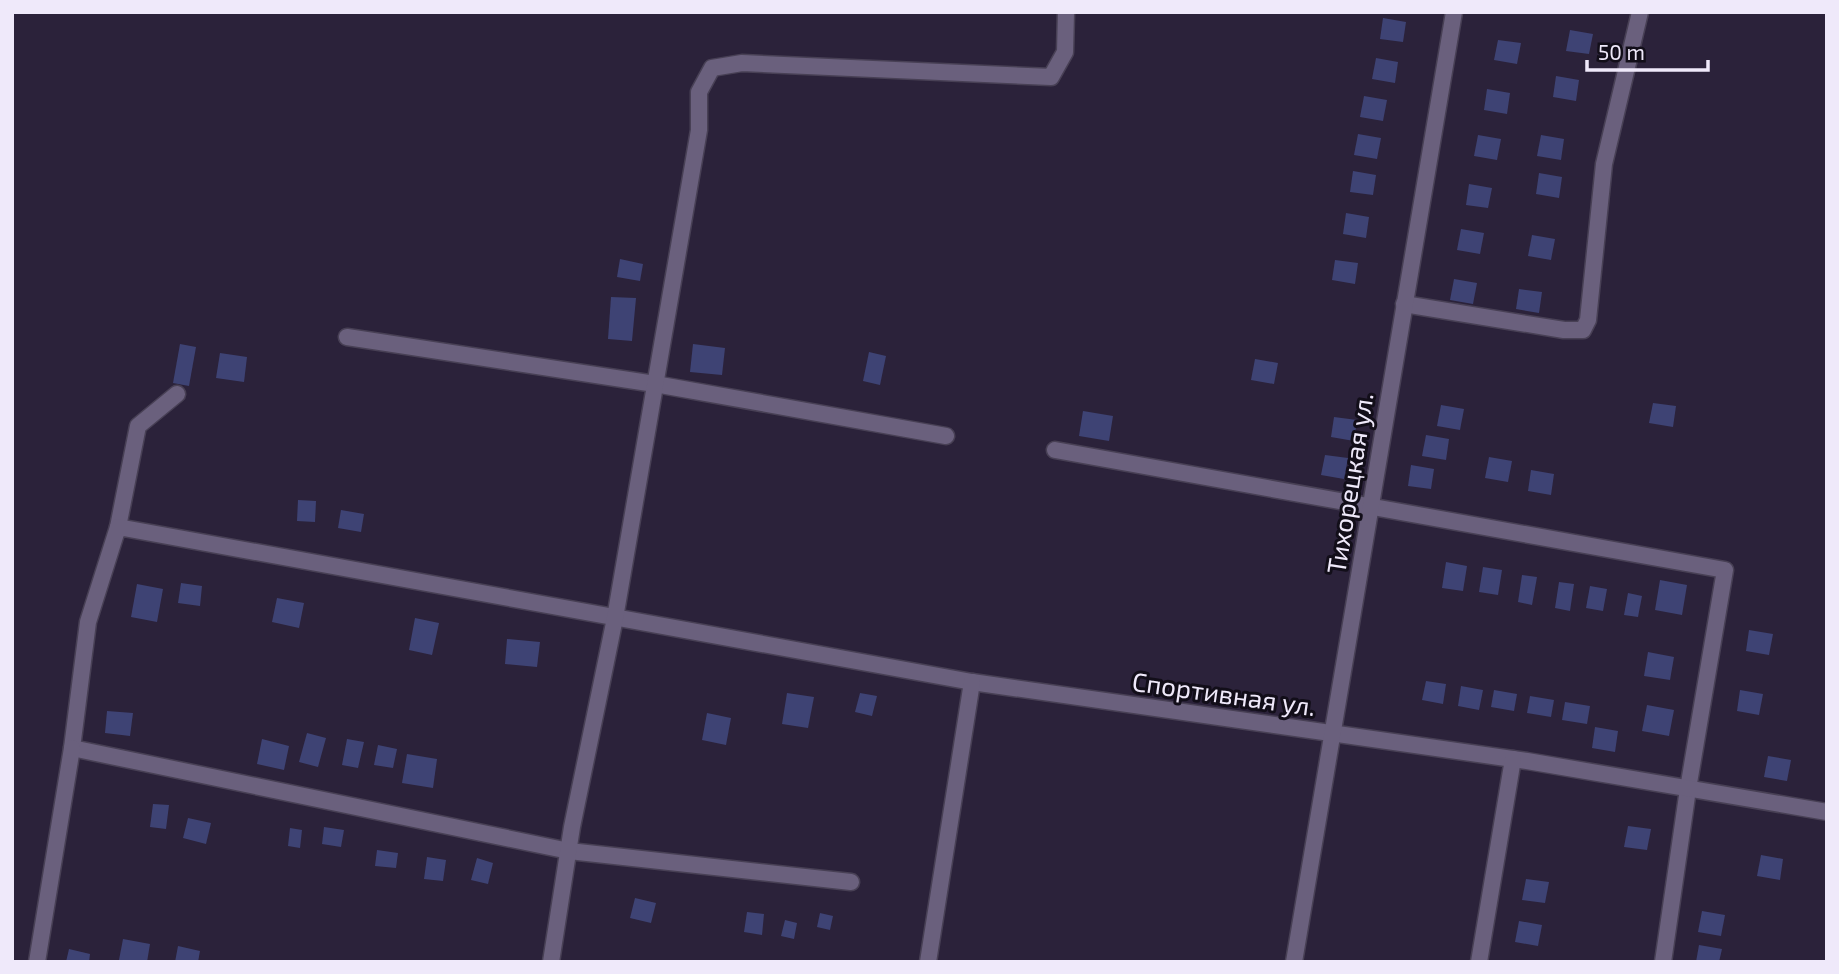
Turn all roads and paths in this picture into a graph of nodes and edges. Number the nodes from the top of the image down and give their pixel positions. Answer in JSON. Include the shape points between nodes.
{"nodes":[{"id":1,"x":1066,"y":12,"type":"edge"},
{"id":2,"x":1454,"y":12,"type":"edge"},
{"id":3,"x":1640,"y":12,"type":"edge"},
{"id":4,"x":1404,"y":304,"type":"junction"},
{"id":5,"x":347,"y":337,"type":"dead end"},
{"id":6,"x":655,"y":384,"type":"junction"},
{"id":7,"x":177,"y":394,"type":"dead end"},
{"id":8,"x":946,"y":436,"type":"dead end"},
{"id":9,"x":1055,"y":450,"type":"dead end"},
{"id":10,"x":1370,"y":506,"type":"junction"},
{"id":11,"x":118,"y":527,"type":"junction"},
{"id":12,"x":615,"y":618,"type":"junction"},
{"id":13,"x":972,"y":681,"type":"junction"},
{"id":14,"x":1332,"y":733,"type":"junction"},
{"id":15,"x":72,"y":748,"type":"junction"},
{"id":16,"x":1513,"y":759,"type":"junction"},
{"id":17,"x":1688,"y":789,"type":"junction"},
{"id":18,"x":1827,"y":812,"type":"edge"},
{"id":19,"x":569,"y":851,"type":"junction"},
{"id":20,"x":851,"y":882,"type":"dead end"},
{"id":21,"x":37,"y":962,"type":"edge"},
{"id":22,"x":551,"y":962,"type":"edge"},
{"id":23,"x":928,"y":962,"type":"edge"},
{"id":24,"x":1294,"y":962,"type":"edge"},
{"id":25,"x":1479,"y":962,"type":"edge"},
{"id":26,"x":1663,"y":962,"type":"edge"}],
"edges":[{"from":1,"to":6,"type":"street","via":[[1065,52],[1051,77],[742,63],[712,68],[699,92],[699,130]]},
{"from":2,"to":4,"type":"street","name":"Тихорецкая ул."},
{"from":3,"to":4,"type":"street","via":[[1604,164],[1588,320],[1583,330]]},
{"from":4,"to":10,"type":"street","name":"Тихорецкая ул."},
{"from":5,"to":6,"type":"street"},
{"from":6,"to":8,"type":"street"},
{"from":6,"to":12,"type":"street"},
{"from":7,"to":11,"type":"street","via":[[138,426]]},
{"from":9,"to":10,"type":"street"},
{"from":10,"to":14,"type":"street","name":"Тихорецкая ул."},
{"from":10,"to":17,"type":"street","via":[[1725,570]]},
{"from":11,"to":12,"type":"street","name":"Спортивная ул."},
{"from":11,"to":15,"type":"street","via":[[88,622]]},
{"from":12,"to":13,"type":"street","name":"Спортивная ул."},
{"from":12,"to":19,"type":"street"},
{"from":13,"to":14,"type":"street","name":"Спортивная ул."},
{"from":13,"to":23,"type":"street"},
{"from":14,"to":16,"type":"street","name":"Спортивная ул."},
{"from":14,"to":24,"type":"street","name":"Тихорецкая ул."},
{"from":15,"to":19,"type":"street"},
{"from":15,"to":21,"type":"street"},
{"from":16,"to":17,"type":"street","name":"Спортивная ул."},
{"from":16,"to":25,"type":"street"},
{"from":17,"to":18,"type":"street","name":"Спортивная ул."},
{"from":17,"to":26,"type":"street"},
{"from":19,"to":20,"type":"street"},
{"from":19,"to":22,"type":"street"}]}
